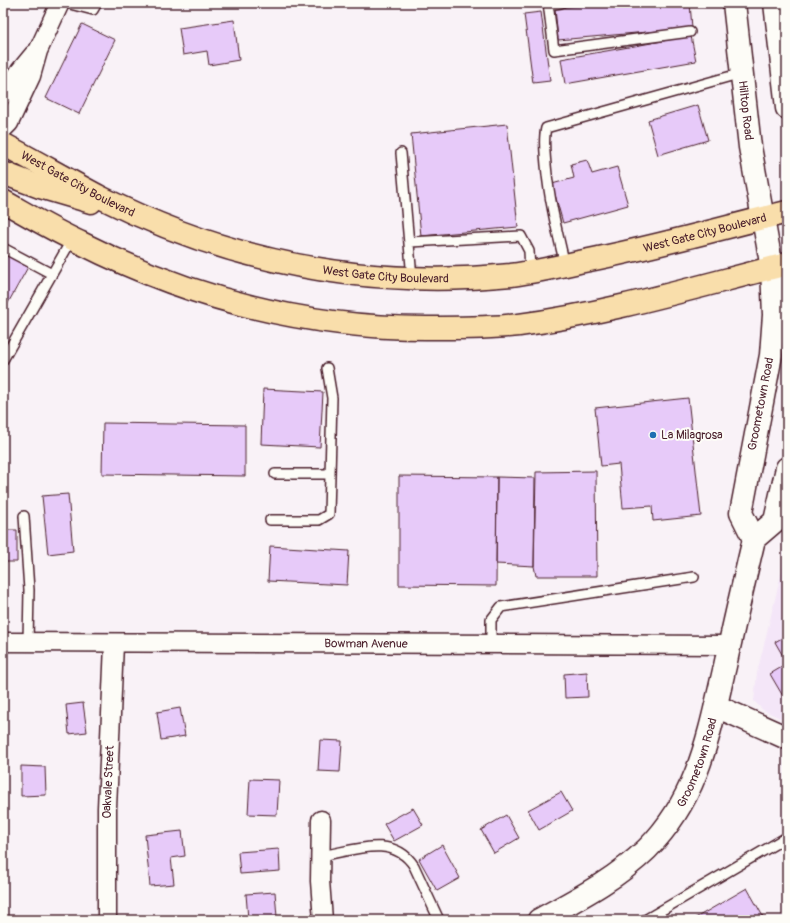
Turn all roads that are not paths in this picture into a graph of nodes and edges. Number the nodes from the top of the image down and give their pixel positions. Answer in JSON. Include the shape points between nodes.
{"nodes":[{"id":1,"x":60,"y":3,"type":"edge"},
{"id":2,"x":66,"y":3,"type":"edge"},
{"id":3,"x":97,"y":3,"type":"edge"},
{"id":4,"x":561,"y":3,"type":"edge"},
{"id":5,"x":734,"y":3,"type":"edge"},
{"id":6,"x":775,"y":3,"type":"edge"},
{"id":7,"x":548,"y":4,"type":"edge"},
{"id":8,"x":690,"y":32,"type":"dead end"},
{"id":9,"x":38,"y":51,"type":"junction"},
{"id":10,"x":742,"y":73,"type":"junction"},
{"id":11,"x":3,"y":95,"type":"edge"},
{"id":12,"x":787,"y":108,"type":"edge"},
{"id":13,"x":3,"y":129,"type":"edge"},
{"id":14,"x":3,"y":144,"type":"edge"},
{"id":15,"x":402,"y":153,"type":"dead end"},
{"id":16,"x":3,"y":173,"type":"edge"},
{"id":17,"x":3,"y":201,"type":"edge"},
{"id":18,"x":787,"y":212,"type":"edge"},
{"id":19,"x":142,"y":216,"type":"junction"},
{"id":20,"x":763,"y":218,"type":"junction"},
{"id":21,"x":72,"y":239,"type":"junction"},
{"id":22,"x":410,"y":242,"type":"junction"},
{"id":23,"x":3,"y":248,"type":"edge"},
{"id":24,"x":565,"y":265,"type":"junction"},
{"id":25,"x":779,"y":266,"type":"edge"},
{"id":26,"x":530,"y":271,"type":"junction"},
{"id":27,"x":52,"y":274,"type":"junction"},
{"id":28,"x":412,"y":278,"type":"junction"},
{"id":29,"x":3,"y":360,"type":"edge"},
{"id":30,"x":327,"y":368,"type":"dead end"},
{"id":31,"x":787,"y":468,"type":"edge"},
{"id":32,"x":275,"y":474,"type":"dead end"},
{"id":33,"x":330,"y":474,"type":"junction"},
{"id":34,"x":24,"y":516,"type":"dead end"},
{"id":35,"x":270,"y":520,"type":"dead end"},
{"id":36,"x":754,"y":539,"type":"junction"},
{"id":37,"x":694,"y":577,"type":"dead end"},
{"id":38,"x":3,"y":642,"type":"edge"},
{"id":39,"x":28,"y":642,"type":"junction"},
{"id":40,"x":114,"y":644,"type":"junction"},
{"id":41,"x":491,"y":644,"type":"junction"},
{"id":42,"x":730,"y":645,"type":"junction"},
{"id":43,"x":716,"y":706,"type":"junction"},
{"id":44,"x":787,"y":738,"type":"edge"},
{"id":45,"x":321,"y":820,"type":"dead end"},
{"id":46,"x":787,"y":837,"type":"edge"},
{"id":47,"x":321,"y":856,"type":"junction"},
{"id":48,"x":108,"y":920,"type":"edge"},
{"id":49,"x":323,"y":920,"type":"edge"},
{"id":50,"x":439,"y":920,"type":"edge"},
{"id":51,"x":539,"y":920,"type":"edge"},
{"id":52,"x":645,"y":920,"type":"edge"}],
"edges":[{"from":1,"to":9,"type":"street"},
{"from":2,"to":3,"type":"lane","via":[[93,10]]},
{"from":4,"to":7,"type":"lane"},
{"from":5,"to":10,"type":"main road","name":"Hilltop Road"},
{"from":6,"to":12,"type":"main road"},
{"from":7,"to":8,"type":"lane","via":[[554,50]]},
{"from":9,"to":11,"type":"street"},
{"from":9,"to":13,"type":"street","via":[[31,76],[9,123]]},
{"from":10,"to":20,"type":"main road","name":"Hilltop Road","via":[[750,147]]},
{"from":10,"to":24,"type":"lane","via":[[546,128],[544,137],[552,216]]},
{"from":14,"to":19,"type":"main road","name":"West Gate City Boulevard"},
{"from":15,"to":22,"type":"lane"},
{"from":16,"to":19,"type":"main road","via":[[40,187]]},
{"from":17,"to":21,"type":"main road"},
{"from":18,"to":20,"type":"main road","name":"West Gate City Boulevard"},
{"from":19,"to":28,"type":"main road","name":"West Gate City Boulevard","via":[[222,247],[269,260],[345,274]]},
{"from":20,"to":24,"type":"main road","name":"West Gate City Boulevard","via":[[638,250]]},
{"from":20,"to":25,"type":"main road","name":"Groometown Road"},
{"from":21,"to":25,"type":"main road","via":[[166,280],[219,298],[294,317],[384,328],[519,325],[650,299]]},
{"from":21,"to":27,"type":"lane"},
{"from":22,"to":26,"type":"lane","via":[[522,236],[529,251]]},
{"from":22,"to":28,"type":"lane"},
{"from":23,"to":27,"type":"lane"},
{"from":24,"to":26,"type":"main road","name":"West Gate City Boulevard"},
{"from":25,"to":36,"type":"main road","name":"Groometown Road","via":[[774,336],[740,513]]},
{"from":26,"to":28,"type":"main road","name":"West Gate City Boulevard","via":[[471,277]]},
{"from":27,"to":29,"type":"lane"},
{"from":30,"to":33,"type":"lane","via":[[332,398]]},
{"from":31,"to":36,"type":"main road","via":[[774,521]]},
{"from":32,"to":33,"type":"lane"},
{"from":33,"to":35,"type":"lane","via":[[329,514],[319,520]]},
{"from":34,"to":39,"type":"lane"},
{"from":36,"to":42,"type":"main road","name":"Groometown Road"},
{"from":37,"to":41,"type":"lane","via":[[501,607],[491,620]]},
{"from":38,"to":39,"type":"street","name":"Bowman Avenue"},
{"from":39,"to":40,"type":"street","name":"Bowman Avenue"},
{"from":40,"to":41,"type":"street","name":"Bowman Avenue","via":[[140,641]]},
{"from":40,"to":48,"type":"street","name":"Oakvale Street","via":[[107,808]]},
{"from":41,"to":42,"type":"street","name":"Bowman Avenue"},
{"from":42,"to":43,"type":"main road","name":"Groometown Road"},
{"from":43,"to":44,"type":"main road"},
{"from":43,"to":51,"type":"main road","name":"Groometown Road","via":[[700,766],[690,790],[663,830],[631,864],[612,878]]},
{"from":45,"to":47,"type":"street"},
{"from":46,"to":52,"type":"lane"},
{"from":47,"to":49,"type":"street"},
{"from":47,"to":50,"type":"lane","via":[[378,846],[399,851],[409,858],[414,866]]}]}
